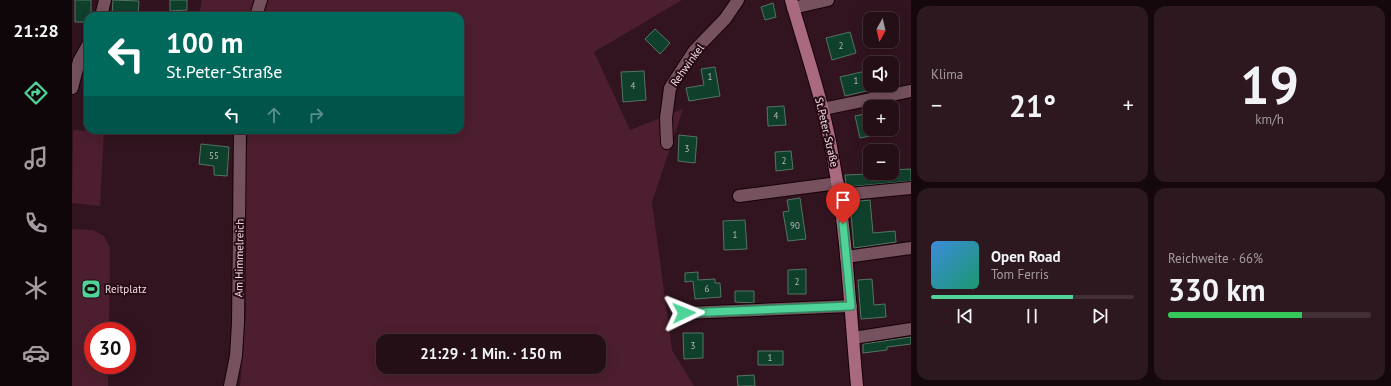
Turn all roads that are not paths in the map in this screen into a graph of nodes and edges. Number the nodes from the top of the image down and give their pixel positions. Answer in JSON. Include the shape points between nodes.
{"nodes":[{"id":1,"x":105,"y":0,"type":"edge"},
{"id":2,"x":262,"y":0,"type":"edge"},
{"id":3,"x":738,"y":0,"type":"edge"},
{"id":4,"x":828,"y":0,"type":"edge"},
{"id":5,"x":792,"y":4,"type":"edge"},
{"id":6,"x":102,"y":12,"type":"edge"},
{"id":7,"x":258,"y":12,"type":"edge"},
{"id":8,"x":84,"y":52,"type":"edge"},
{"id":9,"x":72,"y":88,"type":"edge"},
{"id":10,"x":911,"y":91,"type":"edge"},
{"id":11,"x":823,"y":109,"type":"junction"},
{"id":12,"x":240,"y":134,"type":"edge"},
{"id":13,"x":667,"y":143,"type":"dead end"},
{"id":14,"x":911,"y":188,"type":"edge"},
{"id":15,"x":839,"y":189,"type":"junction"},
{"id":16,"x":739,"y":196,"type":"dead end"},
{"id":17,"x":911,"y":248,"type":"edge"},
{"id":18,"x":846,"y":257,"type":"junction"},
{"id":19,"x":851,"y":306,"type":"junction"},
{"id":20,"x":684,"y":313,"type":"dead end"},
{"id":21,"x":911,"y":329,"type":"edge"},
{"id":22,"x":853,"y":338,"type":"junction"},
{"id":23,"x":230,"y":386,"type":"edge"},
{"id":24,"x":857,"y":386,"type":"edge"}],
"edges":[{"from":1,"to":6,"type":"street"},
{"from":2,"to":7,"type":"street"},
{"from":3,"to":13,"type":"street","name":"Rehwinkel","via":[[725,19],[694,51],[670,88],[666,118]]},
{"from":4,"to":5,"type":"street"},
{"from":5,"to":11,"type":"main road","name":"St.Peter-Straße"},
{"from":8,"to":9,"type":"street"},
{"from":10,"to":11,"type":"street"},
{"from":11,"to":15,"type":"main road","name":"St.Peter-Straße"},
{"from":12,"to":23,"type":"street","name":"Am Himmelreich","via":[[238,323],[236,356]]},
{"from":14,"to":15,"type":"street"},
{"from":15,"to":16,"type":"street"},
{"from":15,"to":18,"type":"main road","name":"St.Peter-Straße"},
{"from":17,"to":18,"type":"street"},
{"from":18,"to":19,"type":"main road","name":"St.Peter-Straße"},
{"from":19,"to":20,"type":"street"},
{"from":19,"to":22,"type":"main road","name":"St.Peter-Straße"},
{"from":21,"to":22,"type":"street"},
{"from":22,"to":24,"type":"main road","name":"St.Peter-Straße"}]}
